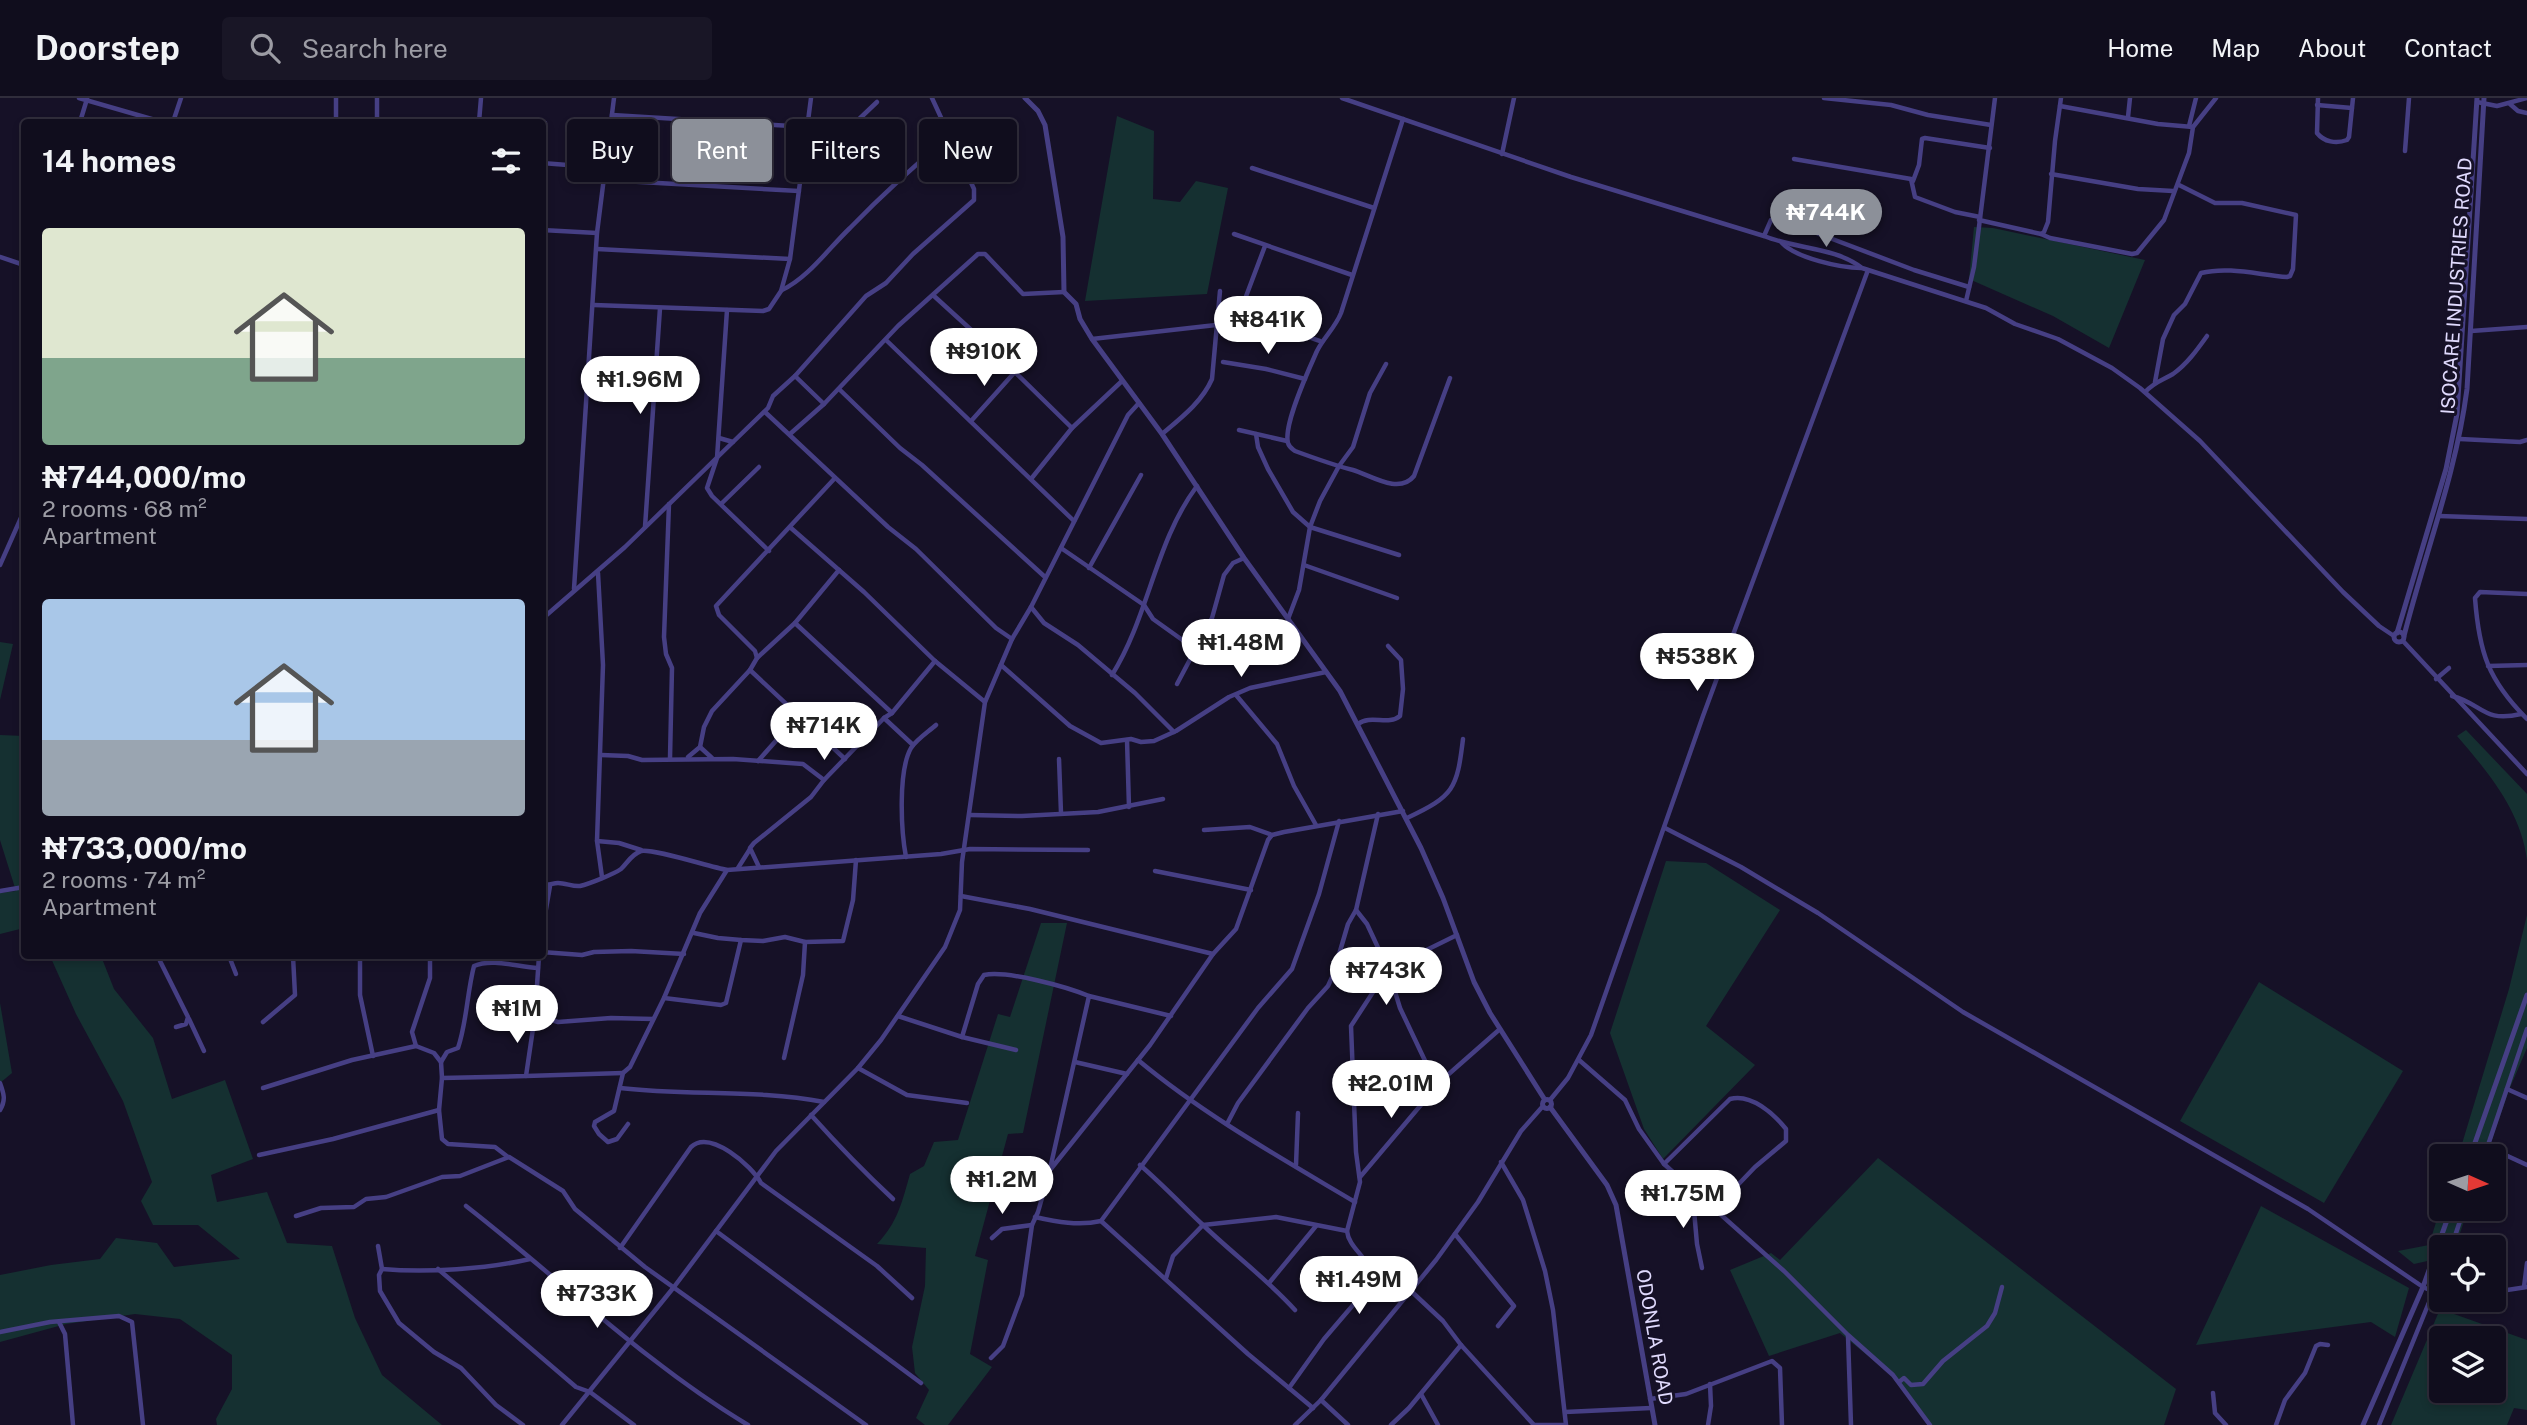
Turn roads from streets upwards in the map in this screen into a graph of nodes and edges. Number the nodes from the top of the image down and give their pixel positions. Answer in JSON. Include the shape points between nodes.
{"nodes":[{"id":1,"x":79,"y":98,"type":"edge"},
{"id":2,"x":181,"y":98,"type":"edge"},
{"id":3,"x":336,"y":98,"type":"edge"},
{"id":4,"x":377,"y":98,"type":"edge"},
{"id":5,"x":481,"y":98,"type":"edge"},
{"id":6,"x":614,"y":98,"type":"edge"},
{"id":7,"x":811,"y":98,"type":"edge"},
{"id":8,"x":932,"y":98,"type":"edge"},
{"id":9,"x":1025,"y":98,"type":"edge"},
{"id":10,"x":1342,"y":98,"type":"edge"},
{"id":11,"x":1514,"y":98,"type":"edge"},
{"id":12,"x":1824,"y":98,"type":"edge"},
{"id":13,"x":1995,"y":98,"type":"edge"},
{"id":14,"x":2061,"y":98,"type":"edge"},
{"id":15,"x":2130,"y":98,"type":"edge"},
{"id":16,"x":2196,"y":98,"type":"edge"},
{"id":17,"x":2216,"y":98,"type":"edge"},
{"id":18,"x":2318,"y":98,"type":"edge"},
{"id":19,"x":2353,"y":98,"type":"edge"},
{"id":20,"x":2409,"y":98,"type":"edge"},
{"id":21,"x":2527,"y":98,"type":"edge"},
{"id":22,"x":87,"y":99,"type":"edge"},
{"id":23,"x":2477,"y":100,"type":"edge"},
{"id":24,"x":2484,"y":100,"type":"edge"},
{"id":25,"x":877,"y":102,"type":"dead end"},
{"id":26,"x":2509,"y":104,"type":"junction"},
{"id":27,"x":2317,"y":105,"type":"junction"},
{"id":28,"x":2060,"y":106,"type":"junction"},
{"id":29,"x":2352,"y":108,"type":"junction"},
{"id":30,"x":2527,"y":113,"type":"edge"},
{"id":31,"x":612,"y":116,"type":"junction"},
{"id":32,"x":2128,"y":117,"type":"junction"},
{"id":33,"x":81,"y":119,"type":"edge"},
{"id":34,"x":152,"y":119,"type":"edge"},
{"id":35,"x":174,"y":119,"type":"edge"},
{"id":36,"x":335,"y":119,"type":"edge"},
{"id":37,"x":377,"y":119,"type":"edge"},
{"id":38,"x":479,"y":119,"type":"edge"},
{"id":39,"x":612,"y":119,"type":"edge"},
{"id":40,"x":809,"y":119,"type":"edge"},
{"id":41,"x":859,"y":119,"type":"edge"},
{"id":42,"x":942,"y":119,"type":"edge"},
{"id":43,"x":1403,"y":120,"type":"junction"},
{"id":44,"x":1992,"y":125,"type":"junction"},
{"id":45,"x":786,"y":126,"type":"edge"},
{"id":46,"x":2191,"y":127,"type":"junction"},
{"id":47,"x":1990,"y":148,"type":"junction"},
{"id":48,"x":2405,"y":151,"type":"dead end"},
{"id":49,"x":1502,"y":154,"type":"junction"},
{"id":50,"x":1794,"y":159,"type":"dead end"},
{"id":51,"x":919,"y":162,"type":"edge"},
{"id":52,"x":546,"y":163,"type":"edge"},
{"id":53,"x":567,"y":165,"type":"edge"},
{"id":54,"x":1252,"y":168,"type":"dead end"},
{"id":55,"x":2051,"y":174,"type":"junction"},
{"id":56,"x":1913,"y":181,"type":"junction"},
{"id":57,"x":605,"y":182,"type":"edge"},
{"id":58,"x":640,"y":182,"type":"edge"},
{"id":59,"x":801,"y":182,"type":"edge"},
{"id":60,"x":971,"y":182,"type":"edge"},
{"id":61,"x":2179,"y":185,"type":"junction"},
{"id":62,"x":799,"y":191,"type":"junction"},
{"id":63,"x":2173,"y":191,"type":"junction"},
{"id":64,"x":1374,"y":208,"type":"junction"},
{"id":65,"x":1826,"y":208,"type":"dead end"},
{"id":66,"x":1814,"y":218,"type":"dead end"},
{"id":67,"x":1979,"y":218,"type":"junction"},
{"id":68,"x":1823,"y":219,"type":"junction"},
{"id":69,"x":1838,"y":223,"type":"dead end"},
{"id":70,"x":546,"y":230,"type":"edge"},
{"id":71,"x":597,"y":233,"type":"junction"},
{"id":72,"x":1234,"y":233,"type":"dead end"},
{"id":73,"x":1819,"y":234,"type":"junction"},
{"id":74,"x":2040,"y":234,"type":"junction"},
{"id":75,"x":1764,"y":236,"type":"junction"},
{"id":76,"x":1782,"y":243,"type":"junction"},
{"id":77,"x":1265,"y":246,"type":"junction"},
{"id":78,"x":597,"y":249,"type":"junction"},
{"id":79,"x":0,"y":257,"type":"edge"},
{"id":80,"x":790,"y":259,"type":"junction"},
{"id":81,"x":21,"y":264,"type":"edge"},
{"id":82,"x":1865,"y":269,"type":"junction"},
{"id":83,"x":1352,"y":275,"type":"junction"},
{"id":84,"x":1969,"y":287,"type":"junction"},
{"id":85,"x":781,"y":291,"type":"junction"},
{"id":86,"x":1220,"y":291,"type":"dead end"},
{"id":87,"x":1065,"y":292,"type":"junction"},
{"id":88,"x":934,"y":296,"type":"junction"},
{"id":89,"x":1966,"y":301,"type":"junction"},
{"id":90,"x":594,"y":305,"type":"junction"},
{"id":91,"x":660,"y":308,"type":"junction"},
{"id":92,"x":1229,"y":308,"type":"dead end"},
{"id":93,"x":1244,"y":309,"type":"junction"},
{"id":94,"x":727,"y":310,"type":"junction"},
{"id":95,"x":1216,"y":324,"type":"junction"},
{"id":96,"x":2527,"y":327,"type":"edge"},
{"id":97,"x":2471,"y":331,"type":"junction"},
{"id":98,"x":2207,"y":336,"type":"dead end"},
{"id":99,"x":1092,"y":339,"type":"junction"},
{"id":100,"x":886,"y":340,"type":"junction"},
{"id":101,"x":1322,"y":342,"type":"junction"},
{"id":102,"x":1223,"y":362,"type":"dead end"},
{"id":103,"x":1386,"y":364,"type":"dead end"},
{"id":104,"x":1014,"y":373,"type":"junction"},
{"id":105,"x":795,"y":376,"type":"junction"},
{"id":106,"x":1450,"y":378,"type":"dead end"},
{"id":107,"x":1305,"y":379,"type":"junction"},
{"id":108,"x":1122,"y":381,"type":"junction"},
{"id":109,"x":2155,"y":382,"type":"junction"},
{"id":110,"x":839,"y":389,"type":"junction"},
{"id":111,"x":2145,"y":392,"type":"junction"},
{"id":112,"x":1139,"y":403,"type":"junction"},
{"id":113,"x":824,"y":404,"type":"junction"},
{"id":114,"x":765,"y":412,"type":"junction"},
{"id":115,"x":972,"y":420,"type":"junction"},
{"id":116,"x":1072,"y":428,"type":"junction"},
{"id":117,"x":1239,"y":430,"type":"dead end"},
{"id":118,"x":1256,"y":433,"type":"junction"},
{"id":119,"x":790,"y":434,"type":"junction"},
{"id":120,"x":1162,"y":434,"type":"junction"},
{"id":121,"x":719,"y":438,"type":"junction"},
{"id":122,"x":2460,"y":439,"type":"junction"},
{"id":123,"x":1287,"y":441,"type":"junction"},
{"id":124,"x":733,"y":442,"type":"junction"},
{"id":125,"x":2527,"y":443,"type":"edge"},
{"id":126,"x":718,"y":458,"type":"junction"},
{"id":127,"x":759,"y":467,"type":"dead end"},
{"id":128,"x":1339,"y":467,"type":"junction"},
{"id":129,"x":1141,"y":475,"type":"dead end"},
{"id":130,"x":835,"y":478,"type":"junction"},
{"id":131,"x":1031,"y":479,"type":"junction"},
{"id":132,"x":1198,"y":486,"type":"junction"},
{"id":133,"x":669,"y":503,"type":"junction"},
{"id":134,"x":721,"y":504,"type":"junction"},
{"id":135,"x":2440,"y":516,"type":"junction"},
{"id":136,"x":646,"y":517,"type":"junction"},
{"id":137,"x":21,"y":518,"type":"edge"},
{"id":138,"x":2527,"y":519,"type":"edge"},
{"id":139,"x":653,"y":520,"type":"junction"},
{"id":140,"x":1074,"y":521,"type":"junction"},
{"id":141,"x":645,"y":527,"type":"junction"},
{"id":142,"x":1310,"y":527,"type":"junction"},
{"id":143,"x":791,"y":528,"type":"junction"},
{"id":144,"x":1061,"y":548,"type":"junction"},
{"id":145,"x":769,"y":551,"type":"junction"},
{"id":146,"x":1399,"y":555,"type":"dead end"},
{"id":147,"x":1244,"y":558,"type":"junction"},
{"id":148,"x":0,"y":565,"type":"edge"},
{"id":149,"x":1304,"y":565,"type":"junction"},
{"id":150,"x":1088,"y":568,"type":"junction"},
{"id":151,"x":839,"y":570,"type":"junction"},
{"id":152,"x":598,"y":572,"type":"junction"},
{"id":153,"x":1045,"y":577,"type":"junction"},
{"id":154,"x":574,"y":589,"type":"junction"},
{"id":155,"x":2527,"y":594,"type":"edge"},
{"id":156,"x":1397,"y":598,"type":"dead end"},
{"id":157,"x":1144,"y":605,"type":"junction"},
{"id":158,"x":1031,"y":607,"type":"junction"},
{"id":159,"x":546,"y":615,"type":"edge"},
{"id":160,"x":1288,"y":619,"type":"junction"},
{"id":161,"x":795,"y":623,"type":"junction"},
{"id":162,"x":2396,"y":634,"type":"junction"},
{"id":163,"x":2403,"y":638,"type":"junction"},
{"id":164,"x":1012,"y":639,"type":"junction"},
{"id":165,"x":1388,"y":646,"type":"dead end"},
{"id":166,"x":1195,"y":649,"type":"junction"},
{"id":167,"x":755,"y":651,"type":"junction"},
{"id":168,"x":762,"y":652,"type":"junction"},
{"id":169,"x":757,"y":658,"type":"junction"},
{"id":170,"x":935,"y":662,"type":"junction"},
{"id":171,"x":1001,"y":665,"type":"junction"},
{"id":172,"x":2527,"y":665,"type":"edge"},
{"id":173,"x":2488,"y":666,"type":"junction"},
{"id":174,"x":2449,"y":668,"type":"dead end"},
{"id":175,"x":750,"y":670,"type":"junction"},
{"id":176,"x":1326,"y":672,"type":"junction"},
{"id":177,"x":1112,"y":675,"type":"junction"},
{"id":178,"x":2436,"y":678,"type":"junction"},
{"id":179,"x":1177,"y":684,"type":"dead end"},
{"id":180,"x":1236,"y":695,"type":"junction"},
{"id":181,"x":2452,"y":696,"type":"junction"},
{"id":182,"x":985,"y":702,"type":"junction"},
{"id":183,"x":892,"y":713,"type":"junction"},
{"id":184,"x":2522,"y":714,"type":"junction"},
{"id":185,"x":798,"y":716,"type":"junction"},
{"id":186,"x":884,"y":718,"type":"junction"},
{"id":187,"x":2527,"y":719,"type":"edge"},
{"id":188,"x":1358,"y":724,"type":"junction"},
{"id":189,"x":936,"y":725,"type":"dead end"},
{"id":190,"x":1174,"y":732,"type":"junction"},
{"id":191,"x":1463,"y":739,"type":"dead end"},
{"id":192,"x":1126,"y":740,"type":"junction"},
{"id":193,"x":913,"y":745,"type":"junction"},
{"id":194,"x":700,"y":747,"type":"junction"},
{"id":195,"x":765,"y":754,"type":"junction"},
{"id":196,"x":601,"y":755,"type":"junction"},
{"id":197,"x":670,"y":758,"type":"junction"},
{"id":198,"x":687,"y":758,"type":"junction"},
{"id":199,"x":712,"y":758,"type":"junction"},
{"id":200,"x":845,"y":759,"type":"junction"},
{"id":201,"x":1059,"y":759,"type":"dead end"},
{"id":202,"x":757,"y":762,"type":"junction"},
{"id":203,"x":770,"y":763,"type":"junction"},
{"id":204,"x":2527,"y":774,"type":"edge"},
{"id":205,"x":824,"y":780,"type":"junction"},
{"id":206,"x":1163,"y":799,"type":"dead end"},
{"id":207,"x":1129,"y":807,"type":"junction"},
{"id":208,"x":1404,"y":811,"type":"junction"},
{"id":209,"x":1061,"y":813,"type":"junction"},
{"id":210,"x":1378,"y":814,"type":"junction"},
{"id":211,"x":970,"y":815,"type":"junction"},
{"id":212,"x":1407,"y":818,"type":"junction"},
{"id":213,"x":1339,"y":820,"type":"junction"},
{"id":214,"x":1316,"y":825,"type":"junction"},
{"id":215,"x":1665,"y":828,"type":"junction"},
{"id":216,"x":1204,"y":830,"type":"dead end"},
{"id":217,"x":1272,"y":835,"type":"junction"},
{"id":218,"x":597,"y":841,"type":"junction"},
{"id":219,"x":750,"y":848,"type":"junction"},
{"id":220,"x":1088,"y":850,"type":"dead end"},
{"id":221,"x":642,"y":851,"type":"junction"},
{"id":222,"x":964,"y":851,"type":"junction"},
{"id":223,"x":906,"y":857,"type":"junction"},
{"id":224,"x":856,"y":860,"type":"junction"},
{"id":225,"x":759,"y":867,"type":"junction"},
{"id":226,"x":737,"y":868,"type":"junction"},
{"id":227,"x":727,"y":870,"type":"junction"},
{"id":228,"x":1156,"y":871,"type":"dead end"},
{"id":229,"x":602,"y":877,"type":"junction"},
{"id":230,"x":546,"y":885,"type":"edge"},
{"id":231,"x":550,"y":886,"type":"junction"},
{"id":232,"x":21,"y":888,"type":"edge"},
{"id":233,"x":1251,"y":890,"type":"junction"},
{"id":234,"x":0,"y":891,"type":"edge"},
{"id":235,"x":961,"y":897,"type":"junction"},
{"id":236,"x":546,"y":909,"type":"edge"},
{"id":237,"x":1356,"y":910,"type":"junction"},
{"id":238,"x":694,"y":933,"type":"junction"},
{"id":239,"x":1457,"y":934,"type":"junction"},
{"id":240,"x":741,"y":940,"type":"junction"},
{"id":241,"x":806,"y":942,"type":"junction"},
{"id":242,"x":546,"y":954,"type":"edge"},
{"id":243,"x":684,"y":954,"type":"junction"},
{"id":244,"x":1213,"y":954,"type":"junction"},
{"id":245,"x":160,"y":959,"type":"edge"},
{"id":246,"x":230,"y":959,"type":"edge"},
{"id":247,"x":293,"y":959,"type":"edge"},
{"id":248,"x":360,"y":959,"type":"edge"},
{"id":249,"x":430,"y":959,"type":"edge"},
{"id":250,"x":540,"y":959,"type":"edge"},
{"id":251,"x":538,"y":968,"type":"junction"},
{"id":252,"x":1388,"y":969,"type":"junction"},
{"id":253,"x":236,"y":974,"type":"dead end"},
{"id":254,"x":2527,"y":995,"type":"edge"},
{"id":255,"x":1090,"y":996,"type":"junction"},
{"id":256,"x":664,"y":998,"type":"junction"},
{"id":257,"x":535,"y":1015,"type":"junction"},
{"id":258,"x":898,"y":1016,"type":"junction"},
{"id":259,"x":1171,"y":1016,"type":"junction"},
{"id":260,"x":653,"y":1018,"type":"junction"},
{"id":261,"x":189,"y":1019,"type":"junction"},
{"id":262,"x":637,"y":1019,"type":"junction"},
{"id":263,"x":263,"y":1022,"type":"dead end"},
{"id":264,"x":176,"y":1027,"type":"dead end"},
{"id":265,"x":648,"y":1028,"type":"junction"},
{"id":266,"x":1500,"y":1029,"type":"junction"},
{"id":267,"x":2527,"y":1029,"type":"edge"},
{"id":268,"x":962,"y":1037,"type":"junction"},
{"id":269,"x":416,"y":1046,"type":"junction"},
{"id":270,"x":1016,"y":1050,"type":"dead end"},
{"id":271,"x":204,"y":1051,"type":"dead end"},
{"id":272,"x":373,"y":1056,"type":"junction"},
{"id":273,"x":784,"y":1058,"type":"dead end"},
{"id":274,"x":1138,"y":1060,"type":"junction"},
{"id":275,"x":1579,"y":1060,"type":"junction"},
{"id":276,"x":441,"y":1062,"type":"junction"},
{"id":277,"x":1075,"y":1062,"type":"junction"},
{"id":278,"x":858,"y":1068,"type":"junction"},
{"id":279,"x":623,"y":1073,"type":"junction"},
{"id":280,"x":1127,"y":1074,"type":"junction"},
{"id":281,"x":526,"y":1076,"type":"junction"},
{"id":282,"x":442,"y":1079,"type":"junction"},
{"id":283,"x":1442,"y":1080,"type":"junction"},
{"id":284,"x":0,"y":1083,"type":"edge"},
{"id":285,"x":262,"y":1088,"type":"dead end"},
{"id":286,"x":620,"y":1088,"type":"junction"},
{"id":287,"x":2507,"y":1089,"type":"junction"},
{"id":288,"x":2527,"y":1098,"type":"edge"},
{"id":289,"x":1189,"y":1099,"type":"junction"},
{"id":290,"x":825,"y":1102,"type":"junction"},
{"id":291,"x":967,"y":1103,"type":"dead end"},
{"id":292,"x":1547,"y":1103,"type":"junction"},
{"id":293,"x":0,"y":1110,"type":"edge"},
{"id":294,"x":439,"y":1110,"type":"junction"},
{"id":295,"x":1298,"y":1113,"type":"dead end"},
{"id":296,"x":811,"y":1115,"type":"junction"},
{"id":297,"x":628,"y":1124,"type":"dead end"},
{"id":298,"x":1227,"y":1124,"type":"junction"},
{"id":299,"x":2475,"y":1144,"type":"edge"},
{"id":300,"x":2489,"y":1144,"type":"edge"},
{"id":301,"x":259,"y":1155,"type":"dead end"},
{"id":302,"x":2506,"y":1155,"type":"edge"},
{"id":303,"x":509,"y":1157,"type":"junction"},
{"id":304,"x":1501,"y":1161,"type":"junction"},
{"id":305,"x":1664,"y":1164,"type":"junction"},
{"id":306,"x":2527,"y":1164,"type":"edge"},
{"id":307,"x":1140,"y":1165,"type":"junction"},
{"id":308,"x":1296,"y":1166,"type":"junction"},
{"id":309,"x":1050,"y":1170,"type":"junction"},
{"id":310,"x":758,"y":1174,"type":"junction"},
{"id":311,"x":999,"y":1175,"type":"dead end"},
{"id":312,"x":1360,"y":1177,"type":"junction"},
{"id":313,"x":1044,"y":1186,"type":"junction"},
{"id":314,"x":1692,"y":1187,"type":"junction"},
{"id":315,"x":893,"y":1199,"type":"dead end"},
{"id":316,"x":1355,"y":1202,"type":"junction"},
{"id":317,"x":1710,"y":1203,"type":"junction"},
{"id":318,"x":466,"y":1206,"type":"dead end"},
{"id":319,"x":296,"y":1216,"type":"dead end"},
{"id":320,"x":1035,"y":1217,"type":"junction"},
{"id":321,"x":1101,"y":1220,"type":"junction"},
{"id":322,"x":2446,"y":1222,"type":"edge"},
{"id":323,"x":1032,"y":1224,"type":"junction"},
{"id":324,"x":1203,"y":1225,"type":"junction"},
{"id":325,"x":1316,"y":1226,"type":"junction"},
{"id":326,"x":716,"y":1231,"type":"junction"},
{"id":327,"x":1347,"y":1231,"type":"junction"},
{"id":328,"x":1455,"y":1234,"type":"junction"},
{"id":329,"x":992,"y":1238,"type":"dead end"},
{"id":330,"x":378,"y":1246,"type":"dead end"},
{"id":331,"x":620,"y":1248,"type":"junction"},
{"id":332,"x":530,"y":1259,"type":"junction"},
{"id":333,"x":2527,"y":1263,"type":"edge"},
{"id":334,"x":1702,"y":1268,"type":"dead end"},
{"id":335,"x":383,"y":1269,"type":"junction"},
{"id":336,"x":438,"y":1269,"type":"junction"},
{"id":337,"x":1166,"y":1278,"type":"junction"},
{"id":338,"x":1269,"y":1283,"type":"junction"},
{"id":339,"x":674,"y":1287,"type":"junction"},
{"id":340,"x":2002,"y":1287,"type":"dead end"},
{"id":341,"x":2423,"y":1287,"type":"junction"},
{"id":342,"x":2526,"y":1287,"type":"edge"},
{"id":343,"x":1412,"y":1290,"type":"junction"},
{"id":344,"x":2429,"y":1290,"type":"edge"},
{"id":345,"x":2506,"y":1290,"type":"edge"},
{"id":346,"x":912,"y":1298,"type":"dead end"},
{"id":347,"x":2429,"y":1304,"type":"edge"},
{"id":348,"x":1295,"y":1310,"type":"dead end"},
{"id":349,"x":59,"y":1322,"type":"junction"},
{"id":350,"x":1498,"y":1326,"type":"dead end"},
{"id":351,"x":0,"y":1332,"type":"edge"},
{"id":352,"x":1848,"y":1335,"type":"junction"},
{"id":353,"x":630,"y":1341,"type":"junction"},
{"id":354,"x":1461,"y":1345,"type":"junction"},
{"id":355,"x":2328,"y":1345,"type":"dead end"},
{"id":356,"x":991,"y":1358,"type":"dead end"},
{"id":357,"x":1899,"y":1382,"type":"junction"},
{"id":358,"x":921,"y":1383,"type":"dead end"},
{"id":359,"x":1710,"y":1384,"type":"junction"},
{"id":360,"x":1289,"y":1388,"type":"junction"},
{"id":361,"x":590,"y":1391,"type":"junction"},
{"id":362,"x":2213,"y":1393,"type":"dead end"},
{"id":363,"x":1421,"y":1394,"type":"junction"},
{"id":364,"x":1650,"y":1399,"type":"junction"},
{"id":365,"x":1321,"y":1400,"type":"junction"},
{"id":366,"x":1313,"y":1408,"type":"junction"},
{"id":367,"x":1651,"y":1408,"type":"junction"},
{"id":368,"x":1565,"y":1412,"type":"junction"},
{"id":369,"x":72,"y":1425,"type":"edge"},
{"id":370,"x":143,"y":1425,"type":"edge"},
{"id":371,"x":523,"y":1425,"type":"edge"},
{"id":372,"x":562,"y":1425,"type":"edge"},
{"id":373,"x":634,"y":1425,"type":"edge"},
{"id":374,"x":748,"y":1425,"type":"edge"},
{"id":375,"x":866,"y":1425,"type":"edge"},
{"id":376,"x":1296,"y":1425,"type":"edge"},
{"id":377,"x":1348,"y":1425,"type":"edge"},
{"id":378,"x":1391,"y":1425,"type":"edge"},
{"id":379,"x":1438,"y":1425,"type":"edge"},
{"id":380,"x":1533,"y":1425,"type":"edge"},
{"id":381,"x":1566,"y":1425,"type":"edge"},
{"id":382,"x":1654,"y":1425,"type":"edge"},
{"id":383,"x":1707,"y":1425,"type":"edge"},
{"id":384,"x":1782,"y":1425,"type":"edge"},
{"id":385,"x":1851,"y":1425,"type":"edge"},
{"id":386,"x":1930,"y":1425,"type":"edge"},
{"id":387,"x":2226,"y":1425,"type":"edge"},
{"id":388,"x":2276,"y":1425,"type":"edge"},
{"id":389,"x":2363,"y":1425,"type":"edge"},
{"id":390,"x":2379,"y":1425,"type":"edge"}],
"edges":[{"from":1,"to":22,"type":"street"},
{"from":2,"to":35,"type":"street"},
{"from":3,"to":36,"type":"street"},
{"from":4,"to":37,"type":"street"},
{"from":5,"to":38,"type":"street"},
{"from":6,"to":31,"type":"street"},
{"from":7,"to":40,"type":"street"},
{"from":8,"to":42,"type":"street"},
{"from":9,"to":87,"type":"street","via":[[1045,125],[1063,237]]},
{"from":10,"to":43,"type":"street"},
{"from":11,"to":49,"type":"street"},
{"from":12,"to":44,"type":"street","via":[[1891,105],[1928,116]]},
{"from":13,"to":44,"type":"street"},
{"from":14,"to":28,"type":"street"},
{"from":15,"to":32,"type":"street"},
{"from":16,"to":46,"type":"street"},
{"from":17,"to":46,"type":"street"},
{"from":18,"to":27,"type":"street"},
{"from":19,"to":29,"type":"street"},
{"from":20,"to":48,"type":"street"},
{"from":21,"to":26,"type":"street"},
{"from":22,"to":33,"type":"street"},
{"from":22,"to":34,"type":"street"},
{"from":23,"to":24,"type":"street"},
{"from":23,"to":162,"type":"street","name":"ISOCARE INDUSTRIES ROAD","via":[[2457,414],[2446,469]]},
{"from":24,"to":26,"type":"street","via":[[2497,106]]},
{"from":24,"to":97,"type":"street","name":"ISOCARE INDUSTRIES ROAD"},
{"from":25,"to":41,"type":"street"},
{"from":26,"to":30,"type":"street"},
{"from":27,"to":29,"type":"street"},
{"from":27,"to":29,"type":"street","via":[[2316,133],[2335,142],[2349,137]]},
{"from":28,"to":32,"type":"street"},
{"from":28,"to":55,"type":"street"},
{"from":31,"to":39,"type":"street"},
{"from":31,"to":45,"type":"street"},
{"from":32,"to":46,"type":"street"},
{"from":43,"to":49,"type":"street"},
{"from":43,"to":64,"type":"street"},
{"from":44,"to":47,"type":"street"},
{"from":46,"to":61,"type":"street"},
{"from":47,"to":56,"type":"street","via":[[1922,139]]},
{"from":47,"to":67,"type":"street"},
{"from":49,"to":75,"type":"street"},
{"from":50,"to":56,"type":"street"},
{"from":51,"to":85,"type":"street","via":[[814,265]]},
{"from":52,"to":53,"type":"street"},
{"from":54,"to":64,"type":"street"},
{"from":55,"to":63,"type":"street"},
{"from":55,"to":74,"type":"street","via":[[2048,222]]},
{"from":56,"to":67,"type":"street","via":[[1915,197]]},
{"from":57,"to":71,"type":"street"},
{"from":58,"to":62,"type":"street"},
{"from":59,"to":62,"type":"street"},
{"from":60,"to":105,"type":"street","via":[[974,200],[886,283],[866,296]]},
{"from":61,"to":63,"type":"street"},
{"from":61,"to":109,"type":"street","via":[[2215,203],[2242,203],[2296,215],[2292,269],[2287,277],[2268,272],[2201,273],[2163,339]]},
{"from":62,"to":80,"type":"street"},
{"from":63,"to":74,"type":"street","via":[[2164,220],[2132,254]]},
{"from":64,"to":83,"type":"street"},
{"from":65,"to":68,"type":"street"},
{"from":66,"to":68,"type":"street"},
{"from":67,"to":74,"type":"street"},
{"from":67,"to":84,"type":"street"},
{"from":68,"to":69,"type":"street"},
{"from":68,"to":73,"type":"street"},
{"from":70,"to":71,"type":"street"},
{"from":71,"to":78,"type":"street"},
{"from":72,"to":77,"type":"street"},
{"from":73,"to":75,"type":"street","via":[[1771,220]]},
{"from":73,"to":84,"type":"street"},
{"from":75,"to":76,"type":"street"},
{"from":76,"to":82,"type":"street","via":[[1813,248]]},
{"from":76,"to":82,"type":"street","via":[[1788,250],[1821,261]]},
{"from":77,"to":83,"type":"street"},
{"from":77,"to":93,"type":"street"},
{"from":78,"to":80,"type":"street"},
{"from":78,"to":90,"type":"street"},
{"from":79,"to":81,"type":"street"},
{"from":80,"to":85,"type":"street"},
{"from":82,"to":89,"type":"street"},
{"from":82,"to":215,"type":"street"},
{"from":83,"to":101,"type":"street","via":[[1335,327]]},
{"from":84,"to":89,"type":"street"},
{"from":85,"to":94,"type":"street","via":[[767,310]]},
{"from":86,"to":95,"type":"street"},
{"from":87,"to":88,"type":"street","via":[[1023,294],[982,252]]},
{"from":87,"to":99,"type":"street","name":"ODONLA ROAD","via":[[1076,304]]},
{"from":88,"to":100,"type":"street"},
{"from":88,"to":104,"type":"street"},
{"from":89,"to":111,"type":"street","via":[[2058,339]]},
{"from":90,"to":91,"type":"street"},
{"from":90,"to":154,"type":"street"},
{"from":91,"to":94,"type":"street"},
{"from":91,"to":136,"type":"street"},
{"from":92,"to":93,"type":"street"},
{"from":93,"to":101,"type":"street"},
{"from":94,"to":121,"type":"street"},
{"from":95,"to":99,"type":"street"},
{"from":95,"to":120,"type":"street","via":[[1208,389]]},
{"from":96,"to":97,"type":"street"},
{"from":97,"to":122,"type":"street","name":"ISOCARE INDUSTRIES ROAD"},
{"from":98,"to":109,"type":"street","via":[[2180,368]]},
{"from":99,"to":108,"type":"street","name":"ODONLA ROAD"},
{"from":100,"to":110,"type":"street"},
{"from":100,"to":115,"type":"street"},
{"from":101,"to":107,"type":"street"},
{"from":102,"to":107,"type":"street"},
{"from":103,"to":128,"type":"street","via":[[1370,393],[1353,447]]},
{"from":104,"to":115,"type":"street"},
{"from":104,"to":116,"type":"street"},
{"from":105,"to":113,"type":"street"},
{"from":105,"to":114,"type":"street","via":[[773,396]]},
{"from":106,"to":128,"type":"street","via":[[1412,480],[1389,483]]},
{"from":107,"to":123,"type":"street"},
{"from":108,"to":112,"type":"street","name":"ODONLA ROAD"},
{"from":108,"to":116,"type":"street"},
{"from":109,"to":111,"type":"street"},
{"from":110,"to":113,"type":"street"},
{"from":110,"to":153,"type":"street"},
{"from":111,"to":162,"type":"street","via":[[2200,441],[2343,592],[2379,626]]},
{"from":112,"to":120,"type":"street","name":"ODONLA ROAD"},
{"from":112,"to":140,"type":"street","via":[[1128,415]]},
{"from":113,"to":119,"type":"street"},
{"from":114,"to":119,"type":"street"},
{"from":114,"to":124,"type":"street"},
{"from":115,"to":131,"type":"street"},
{"from":116,"to":131,"type":"street"},
{"from":117,"to":118,"type":"street"},
{"from":118,"to":123,"type":"street"},
{"from":118,"to":142,"type":"street","via":[[1268,469],[1293,512]]},
{"from":119,"to":130,"type":"street"},
{"from":120,"to":132,"type":"street","name":"ODONLA ROAD"},
{"from":121,"to":124,"type":"street"},
{"from":121,"to":126,"type":"street"},
{"from":122,"to":125,"type":"street"},
{"from":122,"to":135,"type":"street","name":"ISOCARE INDUSTRIES ROAD"},
{"from":123,"to":128,"type":"street","via":[[1295,451]]},
{"from":124,"to":126,"type":"street"},
{"from":126,"to":133,"type":"street"},
{"from":126,"to":134,"type":"street","via":[[707,488]]},
{"from":127,"to":134,"type":"street"},
{"from":128,"to":142,"type":"street"},
{"from":129,"to":150,"type":"street"},
{"from":130,"to":143,"type":"street"},
{"from":130,"to":164,"type":"street"},
{"from":131,"to":140,"type":"street"},
{"from":132,"to":147,"type":"street","name":"ODONLA ROAD"},
{"from":132,"to":157,"type":"street","via":[[1183,506]]},
{"from":133,"to":139,"type":"street"},
{"from":133,"to":197,"type":"street","via":[[664,637],[672,668]]},
{"from":134,"to":145,"type":"street"},
{"from":135,"to":138,"type":"street"},
{"from":135,"to":163,"type":"street","name":"ISOCARE INDUSTRIES ROAD"},
{"from":136,"to":139,"type":"street"},
{"from":136,"to":141,"type":"street"},
{"from":137,"to":148,"type":"street"},
{"from":139,"to":141,"type":"street"},
{"from":140,"to":144,"type":"street"},
{"from":141,"to":152,"type":"street"},
{"from":142,"to":146,"type":"street"},
{"from":142,"to":149,"type":"street"},
{"from":143,"to":145,"type":"street"},
{"from":143,"to":151,"type":"street"},
{"from":144,"to":150,"type":"street"},
{"from":144,"to":153,"type":"street"},
{"from":145,"to":167,"type":"street","via":[[716,606],[719,615]]},
{"from":147,"to":160,"type":"street","name":"ODONLA ROAD"},
{"from":147,"to":166,"type":"street","via":[[1224,575],[1212,618]]},
{"from":149,"to":156,"type":"street"},
{"from":149,"to":160,"type":"street"},
{"from":150,"to":157,"type":"street"},
{"from":151,"to":161,"type":"street"},
{"from":151,"to":170,"type":"street"},
{"from":152,"to":154,"type":"street"},
{"from":152,"to":196,"type":"street"},
{"from":153,"to":158,"type":"street"},
{"from":154,"to":159,"type":"street"},
{"from":155,"to":173,"type":"street","via":[[2476,595],[2478,634]]},
{"from":157,"to":166,"type":"street","via":[[1153,619]]},
{"from":157,"to":177,"type":"street"},
{"from":158,"to":164,"type":"street"},
{"from":158,"to":177,"type":"street","via":[[1044,623]]},
{"from":160,"to":176,"type":"street","name":"ODONLA ROAD"},
{"from":161,"to":168,"type":"street"},
{"from":161,"to":183,"type":"street"},
{"from":162,"to":163,"type":"street"},
{"from":163,"to":178,"type":"street"},
{"from":164,"to":171,"type":"street"},
{"from":165,"to":188,"type":"street","via":[[1401,660],[1400,716]]},
{"from":166,"to":179,"type":"street"},
{"from":167,"to":168,"type":"street"},
{"from":167,"to":169,"type":"street"},
{"from":168,"to":169,"type":"street"},
{"from":169,"to":175,"type":"street"},
{"from":170,"to":182,"type":"street"},
{"from":170,"to":183,"type":"street"},
{"from":171,"to":182,"type":"street"},
{"from":171,"to":192,"type":"street","via":[[1080,733],[1101,743]]},
{"from":172,"to":173,"type":"street"},
{"from":173,"to":184,"type":"street","via":[[2495,682]]},
{"from":174,"to":178,"type":"street"},
{"from":175,"to":185,"type":"street"},
{"from":175,"to":194,"type":"street","via":[[707,719]]},
{"from":176,"to":180,"type":"street","via":[[1256,686]]},
{"from":176,"to":188,"type":"street","name":"ODONLA ROAD"},
{"from":177,"to":190,"type":"street"},
{"from":178,"to":181,"type":"street"},
{"from":180,"to":190,"type":"street"},
{"from":180,"to":214,"type":"street","via":[[1277,744]]},
{"from":181,"to":184,"type":"street","via":[[2486,714]]},
{"from":181,"to":204,"type":"street"},
{"from":182,"to":211,"type":"street"},
{"from":183,"to":186,"type":"street"},
{"from":184,"to":187,"type":"street"},
{"from":185,"to":195,"type":"street"},
{"from":185,"to":200,"type":"street"},
{"from":186,"to":193,"type":"street"},
{"from":186,"to":200,"type":"street"},
{"from":188,"to":208,"type":"street","name":"ODONLA ROAD"},
{"from":189,"to":193,"type":"street"},
{"from":190,"to":192,"type":"street","via":[[1154,741]]},
{"from":191,"to":212,"type":"street","via":[[1451,790],[1434,806]]},
{"from":192,"to":207,"type":"street"},
{"from":193,"to":223,"type":"street","via":[[906,761],[902,799]]},
{"from":194,"to":198,"type":"street"},
{"from":194,"to":199,"type":"street"},
{"from":195,"to":202,"type":"street"},
{"from":195,"to":203,"type":"street"},
{"from":196,"to":197,"type":"street"},
{"from":196,"to":218,"type":"street"},
{"from":197,"to":198,"type":"street"},
{"from":198,"to":199,"type":"street"},
{"from":199,"to":202,"type":"street"},
{"from":200,"to":205,"type":"street"},
{"from":201,"to":209,"type":"street"},
{"from":202,"to":203,"type":"street"},
{"from":203,"to":205,"type":"street","via":[[803,764]]},
{"from":205,"to":219,"type":"street","via":[[811,797]]},
{"from":206,"to":207,"type":"street"},
{"from":207,"to":209,"type":"street"},
{"from":208,"to":210,"type":"street"},
{"from":208,"to":212,"type":"street","name":"ODONLA ROAD"},
{"from":209,"to":211,"type":"street"},
{"from":210,"to":213,"type":"street"},
{"from":210,"to":237,"type":"street"},
{"from":211,"to":222,"type":"street"},
{"from":212,"to":239,"type":"street","name":"ODONLA ROAD"},
{"from":213,"to":214,"type":"street"},
{"from":213,"to":289,"type":"street","via":[[1292,969]]},
{"from":214,"to":217,"type":"street"},
{"from":215,"to":275,"type":"street"},
{"from":215,"to":341,"type":"street","via":[[1818,912],[1963,1012],[2308,1209]]},
{"from":216,"to":217,"type":"street","via":[[1250,827]]},
{"from":217,"to":233,"type":"street"},
{"from":218,"to":221,"type":"street"},
{"from":218,"to":229,"type":"street"},
{"from":219,"to":225,"type":"street"},
{"from":219,"to":226,"type":"street"},
{"from":220,"to":222,"type":"street"},
{"from":221,"to":227,"type":"street"},
{"from":221,"to":229,"type":"street"},
{"from":222,"to":223,"type":"street"},
{"from":222,"to":235,"type":"street"},
{"from":223,"to":224,"type":"street"},
{"from":224,"to":225,"type":"street"},
{"from":224,"to":241,"type":"street","via":[[845,939]]},
{"from":225,"to":226,"type":"street"},
{"from":226,"to":227,"type":"street"},
{"from":227,"to":238,"type":"street"},
{"from":228,"to":233,"type":"street"},
{"from":229,"to":231,"type":"street","via":[[580,886]]},
{"from":230,"to":231,"type":"street"},
{"from":231,"to":236,"type":"street"},
{"from":232,"to":234,"type":"street"},
{"from":233,"to":244,"type":"street","via":[[1236,929]]},
{"from":235,"to":244,"type":"street","via":[[1030,909]]},
{"from":235,"to":258,"type":"street","via":[[945,947]]},
{"from":237,"to":252,"type":"street"},
{"from":237,"to":298,"type":"street","via":[[1328,986],[1308,1007]]},
{"from":238,"to":240,"type":"street"},
{"from":238,"to":243,"type":"street"},
{"from":239,"to":252,"type":"street"},
{"from":239,"to":266,"type":"street","name":"ODONLA ROAD","via":[[1474,982]]},
{"from":240,"to":241,"type":"street","via":[[785,937]]},
{"from":240,"to":256,"type":"street","via":[[726,1003]]},
{"from":241,"to":273,"type":"street"},
{"from":242,"to":243,"type":"street"},
{"from":243,"to":256,"type":"street"},
{"from":244,"to":259,"type":"street"},
{"from":245,"to":261,"type":"street"},
{"from":246,"to":253,"type":"street"},
{"from":247,"to":263,"type":"street","via":[[295,995]]},
{"from":248,"to":272,"type":"street","via":[[360,995]]},
{"from":249,"to":269,"type":"street","via":[[430,978],[412,1032]]},
{"from":250,"to":251,"type":"street"},
{"from":251,"to":257,"type":"street"},
{"from":251,"to":276,"type":"street","via":[[474,966],[458,1048],[447,1052]]},
{"from":252,"to":283,"type":"street","via":[[1400,1008],[1428,1067]]},
{"from":252,"to":312,"type":"street","via":[[1351,1026]]},
{"from":254,"to":299,"type":"street"},
{"from":255,"to":259,"type":"street"},
{"from":255,"to":268,"type":"street","via":[[1007,974],[984,975]]},
{"from":255,"to":277,"type":"street"},
{"from":256,"to":260,"type":"street"},
{"from":257,"to":262,"type":"street","via":[[558,1022]]},
{"from":257,"to":281,"type":"street"},
{"from":258,"to":268,"type":"street"},
{"from":258,"to":278,"type":"street"},
{"from":259,"to":274,"type":"street"},
{"from":260,"to":262,"type":"street"},
{"from":260,"to":265,"type":"street"},
{"from":261,"to":264,"type":"street"},
{"from":261,"to":271,"type":"street"},
{"from":262,"to":265,"type":"street"},
{"from":265,"to":279,"type":"street"},
{"from":266,"to":283,"type":"street"},
{"from":266,"to":292,"type":"street","name":"ODONLA ROAD"},
{"from":267,"to":287,"type":"street"},
{"from":268,"to":270,"type":"street"},
{"from":269,"to":272,"type":"street"},
{"from":269,"to":276,"type":"street","via":[[435,1053]]},
{"from":272,"to":285,"type":"street"},
{"from":274,"to":280,"type":"street"},
{"from":274,"to":289,"type":"street"},
{"from":275,"to":292,"type":"street"},
{"from":275,"to":305,"type":"street","via":[[1625,1100]]},
{"from":276,"to":282,"type":"street"},
{"from":277,"to":280,"type":"street"},
{"from":277,"to":309,"type":"street"},
{"from":278,"to":290,"type":"street"},
{"from":278,"to":291,"type":"street","via":[[907,1095]]},
{"from":279,"to":281,"type":"street"},
{"from":279,"to":286,"type":"street"},
{"from":280,"to":309,"type":"street"},
{"from":281,"to":282,"type":"street"},
{"from":282,"to":294,"type":"street"},
{"from":283,"to":312,"type":"street"},
{"from":284,"to":293,"type":"street","via":[[5,1096]]},
{"from":286,"to":290,"type":"street","via":[[782,1095]]},
{"from":286,"to":297,"type":"street","via":[[614,1111],[594,1126],[608,1142],[617,1139]]},
{"from":287,"to":288,"type":"street"},
{"from":287,"to":300,"type":"street"},
{"from":289,"to":298,"type":"street"},
{"from":289,"to":307,"type":"street"},
{"from":290,"to":296,"type":"street"},
{"from":292,"to":304,"type":"street"},
{"from":292,"to":364,"type":"street","name":"ODONLA ROAD","via":[[1596,1168],[1616,1205]]},
{"from":294,"to":301,"type":"street"},
{"from":294,"to":303,"type":"street","via":[[444,1142],[495,1147]]},
{"from":295,"to":308,"type":"street"},
{"from":296,"to":310,"type":"street"},
{"from":296,"to":315,"type":"street"},
{"from":298,"to":308,"type":"street"},
{"from":302,"to":306,"type":"street"},
{"from":303,"to":319,"type":"street","via":[[460,1176],[366,1199],[354,1207],[321,1208]]},
{"from":303,"to":331,"type":"street","via":[[563,1191],[575,1209]]},
{"from":304,"to":328,"type":"street"},
{"from":304,"to":368,"type":"street","via":[[1523,1200],[1545,1271]]},
{"from":305,"to":314,"type":"street"},
{"from":305,"to":317,"type":"street","via":[[1730,1099],[1751,1100],[1773,1116],[1786,1129],[1786,1141],[1732,1191]]},
{"from":307,"to":321,"type":"street"},
{"from":307,"to":324,"type":"street"},
{"from":308,"to":316,"type":"street"},
{"from":309,"to":313,"type":"street"},
{"from":310,"to":326,"type":"street"},
{"from":310,"to":331,"type":"street","via":[[713,1143],[696,1142]]},
{"from":310,"to":346,"type":"street","via":[[761,1183],[877,1266]]},
{"from":311,"to":313,"type":"street"},
{"from":312,"to":316,"type":"street"},
{"from":313,"to":320,"type":"street"},
{"from":314,"to":317,"type":"street"},
{"from":314,"to":334,"type":"street"},
{"from":316,"to":327,"type":"street"},
{"from":317,"to":352,"type":"street"},
{"from":318,"to":332,"type":"street"},
{"from":320,"to":321,"type":"street","via":[[1062,1223]]},
{"from":320,"to":323,"type":"street"},
{"from":321,"to":337,"type":"street"},
{"from":322,"to":341,"type":"street"},
{"from":323,"to":329,"type":"street","via":[[1002,1229]]},
{"from":323,"to":356,"type":"street","via":[[1022,1295],[1003,1346]]},
{"from":324,"to":325,"type":"street","via":[[1276,1217]]},
{"from":324,"to":337,"type":"street","via":[[1173,1256]]},
{"from":324,"to":338,"type":"street"},
{"from":325,"to":327,"type":"street"},
{"from":325,"to":338,"type":"street"},
{"from":326,"to":339,"type":"street"},
{"from":326,"to":358,"type":"street"},
{"from":327,"to":360,"type":"street","via":[[1373,1279]]},
{"from":328,"to":343,"type":"street"},
{"from":328,"to":350,"type":"street","via":[[1514,1306]]},
{"from":330,"to":335,"type":"street"},
{"from":331,"to":339,"type":"street"},
{"from":332,"to":336,"type":"street"},
{"from":332,"to":353,"type":"street"},
{"from":333,"to":342,"type":"street"},
{"from":335,"to":336,"type":"street"},
{"from":335,"to":371,"type":"street","via":[[380,1291],[399,1322],[461,1368],[496,1405]]},
{"from":336,"to":361,"type":"street","via":[[576,1387]]},
{"from":337,"to":360,"type":"street"},
{"from":338,"to":348,"type":"street"},
{"from":339,"to":353,"type":"street"},
{"from":339,"to":375,"type":"street"},
{"from":340,"to":357,"type":"street","via":[[1987,1326],[1943,1361],[1928,1380],[1917,1385],[1904,1378]]},
{"from":341,"to":344,"type":"street"},
{"from":341,"to":389,"type":"street"},
{"from":342,"to":345,"type":"street"},
{"from":343,"to":354,"type":"street"},
{"from":343,"to":365,"type":"street"},
{"from":347,"to":390,"type":"street"},
{"from":349,"to":351,"type":"street"},
{"from":349,"to":369,"type":"street","via":[[65,1334]]},
{"from":349,"to":370,"type":"street","via":[[119,1316],[132,1322]]},
{"from":352,"to":357,"type":"street"},
{"from":352,"to":385,"type":"street"},
{"from":353,"to":361,"type":"street"},
{"from":353,"to":374,"type":"street"},
{"from":354,"to":363,"type":"street"},
{"from":354,"to":380,"type":"street"},
{"from":355,"to":388,"type":"street","via":[[2316,1346]]},
{"from":357,"to":386,"type":"street"},
{"from":359,"to":364,"type":"street","via":[[1686,1394]]},
{"from":359,"to":383,"type":"street"},
{"from":359,"to":384,"type":"street","via":[[1765,1362],[1777,1363]]},
{"from":360,"to":366,"type":"street"},
{"from":361,"to":372,"type":"street"},
{"from":361,"to":373,"type":"street"},
{"from":362,"to":387,"type":"street","via":[[2215,1413]]},
{"from":363,"to":378,"type":"street"},
{"from":363,"to":379,"type":"street"},
{"from":364,"to":367,"type":"street","name":"ODONLA ROAD"},
{"from":365,"to":366,"type":"street"},
{"from":365,"to":377,"type":"street"},
{"from":366,"to":376,"type":"street"},
{"from":367,"to":368,"type":"street"},
{"from":367,"to":382,"type":"street","name":"ODONLA ROAD"},
{"from":368,"to":381,"type":"street"},
{"from":380,"to":381,"type":"street"}]}
